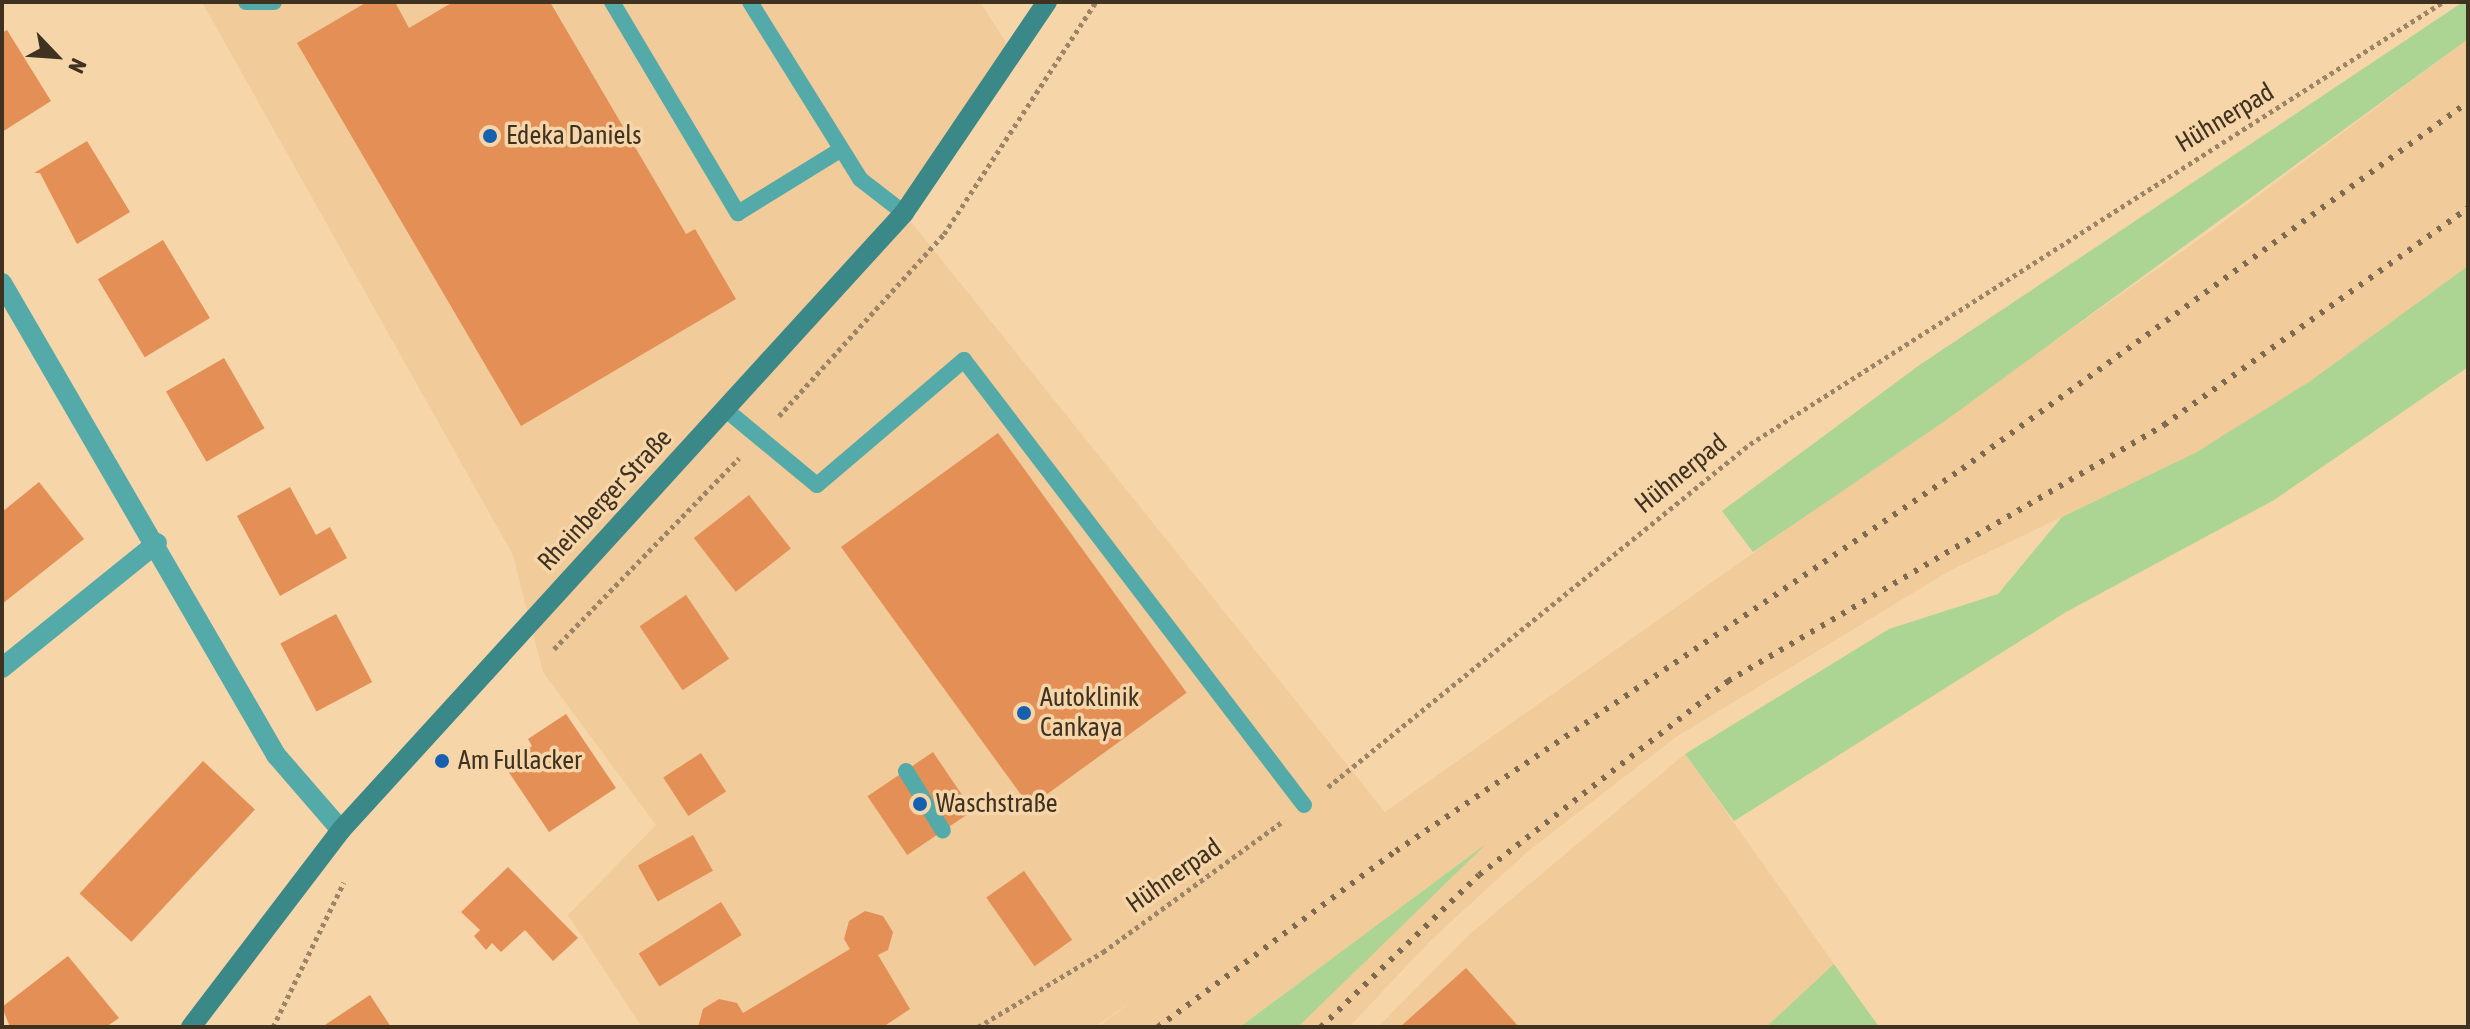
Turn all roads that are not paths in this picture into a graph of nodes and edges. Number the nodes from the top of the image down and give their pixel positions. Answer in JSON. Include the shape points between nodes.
{"nodes":[{"id":1,"x":246,"y":2,"type":"edge"},
{"id":2,"x":274,"y":2,"type":"edge"},
{"id":3,"x":612,"y":2,"type":"edge"},
{"id":4,"x":750,"y":2,"type":"edge"},
{"id":5,"x":1047,"y":2,"type":"edge"},
{"id":6,"x":840,"y":150,"type":"junction"},
{"id":7,"x":904,"y":213,"type":"junction"},
{"id":8,"x":2,"y":283,"type":"edge"},
{"id":9,"x":725,"y":409,"type":"junction"},
{"id":10,"x":157,"y":543,"type":"junction"},
{"id":11,"x":2,"y":668,"type":"edge"},
{"id":12,"x":906,"y":771,"type":"dead end"},
{"id":13,"x":1304,"y":805,"type":"road end"},
{"id":14,"x":341,"y":830,"type":"junction"},
{"id":15,"x":943,"y":831,"type":"dead end"},
{"id":16,"x":191,"y":1027,"type":"edge"}],
"edges":[{"from":1,"to":2,"type":"lane"},
{"from":3,"to":6,"type":"lane","via":[[738,213]]},
{"from":4,"to":6,"type":"lane"},
{"from":5,"to":7,"type":"main road","name":"Rheinberger Straße"},
{"from":6,"to":7,"type":"lane","via":[[860,179]]},
{"from":7,"to":9,"type":"main road","name":"Rheinberger Straße"},
{"from":8,"to":10,"type":"street"},
{"from":9,"to":13,"type":"lane","via":[[817,485],[964,360]]},
{"from":9,"to":14,"type":"main road","name":"Rheinberger Straße"},
{"from":10,"to":11,"type":"street"},
{"from":10,"to":14,"type":"street","via":[[276,755]]},
{"from":12,"to":15,"type":"lane"},
{"from":14,"to":16,"type":"main road","name":"Rheinberger Straße"}]}
